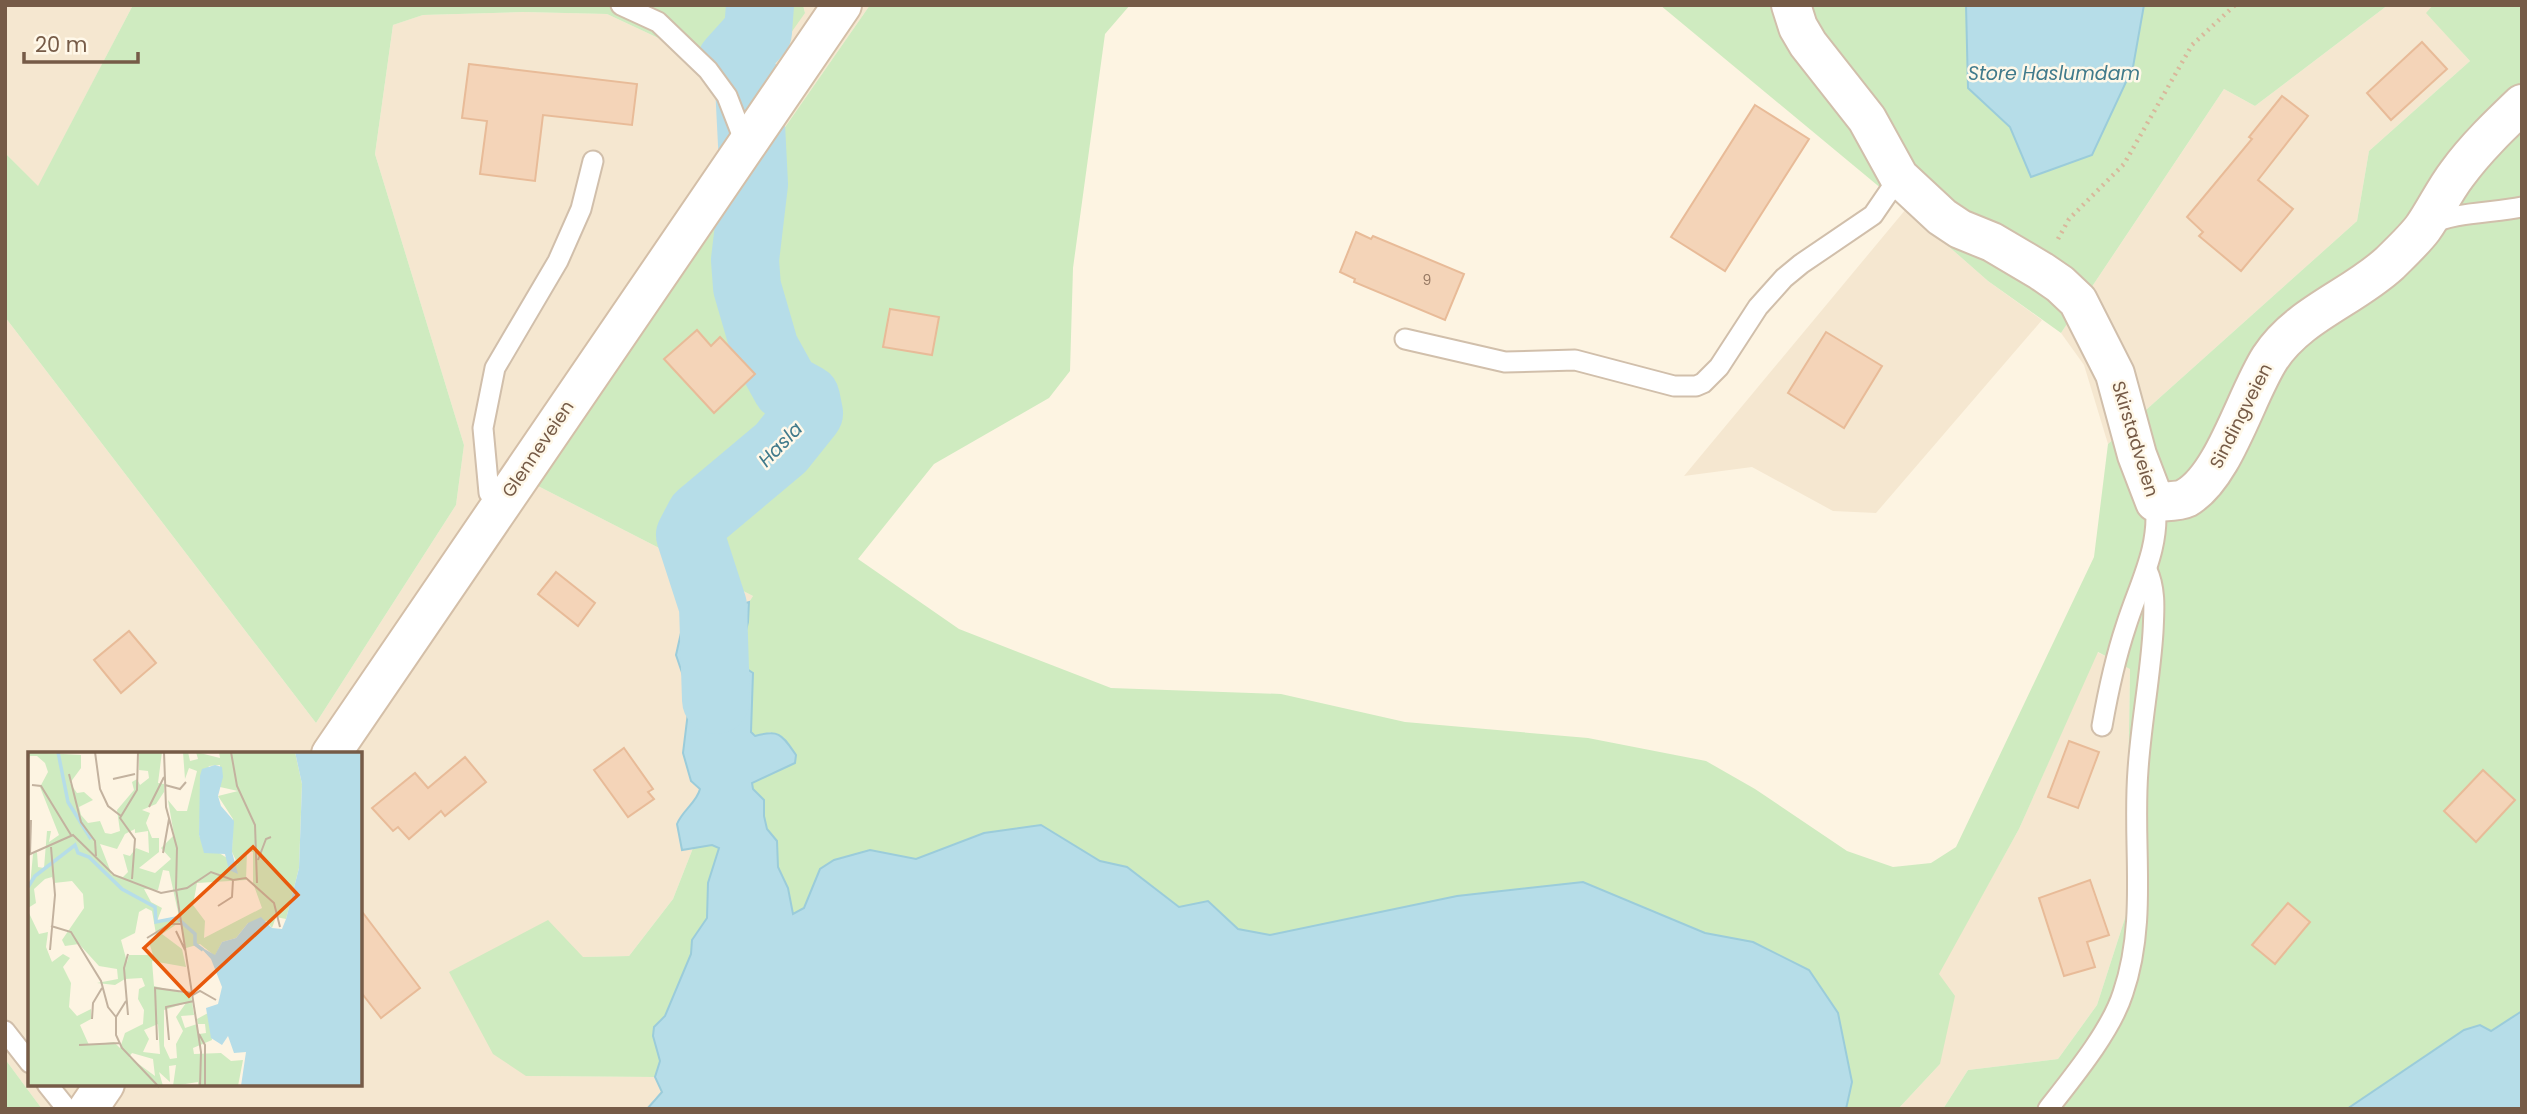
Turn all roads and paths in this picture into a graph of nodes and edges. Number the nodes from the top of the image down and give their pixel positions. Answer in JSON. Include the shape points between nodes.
{"nodes":[{"id":1,"x":621,"y":5,"type":"edge"},
{"id":2,"x":842,"y":5,"type":"edge"},
{"id":3,"x":1791,"y":5,"type":"edge"},
{"id":4,"x":2235,"y":5,"type":"edge"},
{"id":5,"x":2522,"y":104,"type":"edge"},
{"id":6,"x":746,"y":145,"type":"junction"},
{"id":7,"x":593,"y":161,"type":"dead end"},
{"id":8,"x":1899,"y":177,"type":"junction"},
{"id":9,"x":2522,"y":207,"type":"edge"},
{"id":10,"x":2422,"y":229,"type":"junction"},
{"id":11,"x":2041,"y":271,"type":"junction"},
{"id":12,"x":1405,"y":340,"type":"dead end"},
{"id":13,"x":503,"y":500,"type":"junction"},
{"id":14,"x":2155,"y":502,"type":"junction"},
{"id":15,"x":2147,"y":569,"type":"junction"},
{"id":16,"x":2102,"y":726,"type":"dead end"},
{"id":17,"x":332,"y":752,"type":"edge"},
{"id":18,"x":5,"y":1031,"type":"edge"},
{"id":19,"x":28,"y":1060,"type":"edge"},
{"id":20,"x":49,"y":1086,"type":"edge"},
{"id":21,"x":104,"y":1086,"type":"edge"},
{"id":22,"x":67,"y":1109,"type":"edge"},
{"id":23,"x":89,"y":1109,"type":"edge"},
{"id":24,"x":2048,"y":1109,"type":"edge"}],
"edges":[{"from":1,"to":6,"type":"lane","via":[[658,22],[708,71],[727,96]]},
{"from":2,"to":6,"type":"street","name":"Glenneveien"},
{"from":3,"to":8,"type":"street","name":"Skirstadveien","via":[[1808,44],[1867,119]]},
{"from":4,"to":11,"type":"path","via":[[2192,46],[2124,164],[2070,219]]},
{"from":5,"to":10,"type":"street","name":"Sindingveien","via":[[2459,171]]},
{"from":6,"to":13,"type":"street","name":"Glenneveien"},
{"from":7,"to":13,"type":"lane","via":[[581,209],[558,261],[495,368],[483,428],[489,494]]},
{"from":8,"to":11,"type":"street","name":"Skirstadveien","via":[[1960,229]]},
{"from":8,"to":12,"type":"lane","via":[[1873,215],[1784,278],[1758,307],[1719,367],[1696,386],[1674,386],[1576,360],[1504,362]]},
{"from":9,"to":10,"type":"lane","via":[[2453,217]]},
{"from":10,"to":14,"type":"street","name":"Sindingveien","via":[[2365,284],[2297,328],[2270,358],[2205,482],[2185,499]]},
{"from":11,"to":14,"type":"street","name":"Skirstadveien","via":[[2078,301],[2100,340]]},
{"from":13,"to":17,"type":"street","name":"Glenneveien"},
{"from":14,"to":15,"type":"lane","name":"Skirstadveien","via":[[2157,530]]},
{"from":15,"to":16,"type":"lane","via":[[2120,645]]},
{"from":15,"to":24,"type":"lane","name":"Skirstadveien","via":[[2154,603],[2151,668],[2137,770],[2137,938],[2116,1010]]},
{"from":18,"to":19,"type":"lane"},
{"from":20,"to":22,"type":"lane"},
{"from":21,"to":23,"type":"street"}]}
